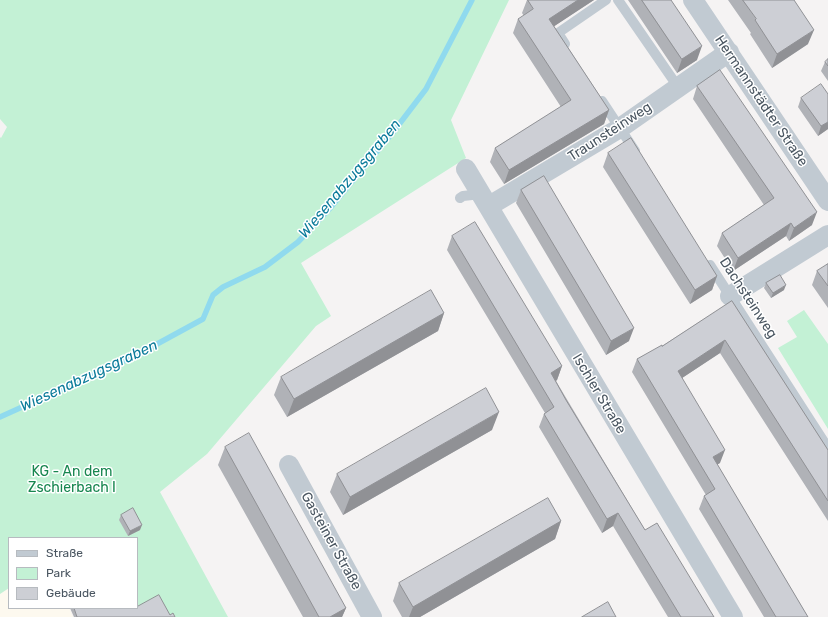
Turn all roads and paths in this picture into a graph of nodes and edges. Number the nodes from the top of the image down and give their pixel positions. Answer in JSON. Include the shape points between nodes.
{"nodes":[{"id":1,"x":606,"y":0,"type":"edge"},
{"id":2,"x":618,"y":0,"type":"edge"},
{"id":3,"x":693,"y":0,"type":"edge"},
{"id":4,"x":570,"y":52,"type":"edge"},
{"id":5,"x":729,"y":52,"type":"junction"},
{"id":6,"x":678,"y":87,"type":"junction"},
{"id":7,"x":595,"y":90,"type":"edge"},
{"id":8,"x":620,"y":128,"type":"junction"},
{"id":9,"x":641,"y":160,"type":"edge"},
{"id":10,"x":466,"y":169,"type":"dead end"},
{"id":11,"x":460,"y":198,"type":"dead end"},
{"id":12,"x":485,"y":200,"type":"junction"},
{"id":13,"x":828,"y":201,"type":"edge"},
{"id":14,"x":828,"y":235,"type":"edge"},
{"id":15,"x":705,"y":257,"type":"edge"},
{"id":16,"x":730,"y":296,"type":"junction"},
{"id":17,"x":828,"y":448,"type":"edge"},
{"id":18,"x":289,"y":465,"type":"dead end"},
{"id":19,"x":372,"y":617,"type":"edge"},
{"id":20,"x":733,"y":617,"type":"edge"}],
"edges":[{"from":1,"to":4,"type":"lane","via":[[558,33]]},
{"from":2,"to":6,"type":"lane"},
{"from":3,"to":5,"type":"street","name":"Hermannstädter Straße"},
{"from":5,"to":6,"type":"street","name":"Traunsteinweg"},
{"from":5,"to":13,"type":"street","name":"Hermannstädter Straße"},
{"from":6,"to":8,"type":"street","name":"Traunsteinweg"},
{"from":7,"to":8,"type":"lane"},
{"from":8,"to":9,"type":"lane"},
{"from":8,"to":12,"type":"street","name":"Traunsteinweg"},
{"from":10,"to":12,"type":"street","name":"Ischler Straße"},
{"from":11,"to":12,"type":"lane","via":[[463,196]]},
{"from":12,"to":20,"type":"street","name":"Ischler Straße"},
{"from":14,"to":16,"type":"street"},
{"from":15,"to":16,"type":"lane","name":"Dachsteinweg"},
{"from":16,"to":17,"type":"lane","name":"Dachsteinweg"},
{"from":18,"to":19,"type":"street","name":"Gasteiner Straße"}]}
